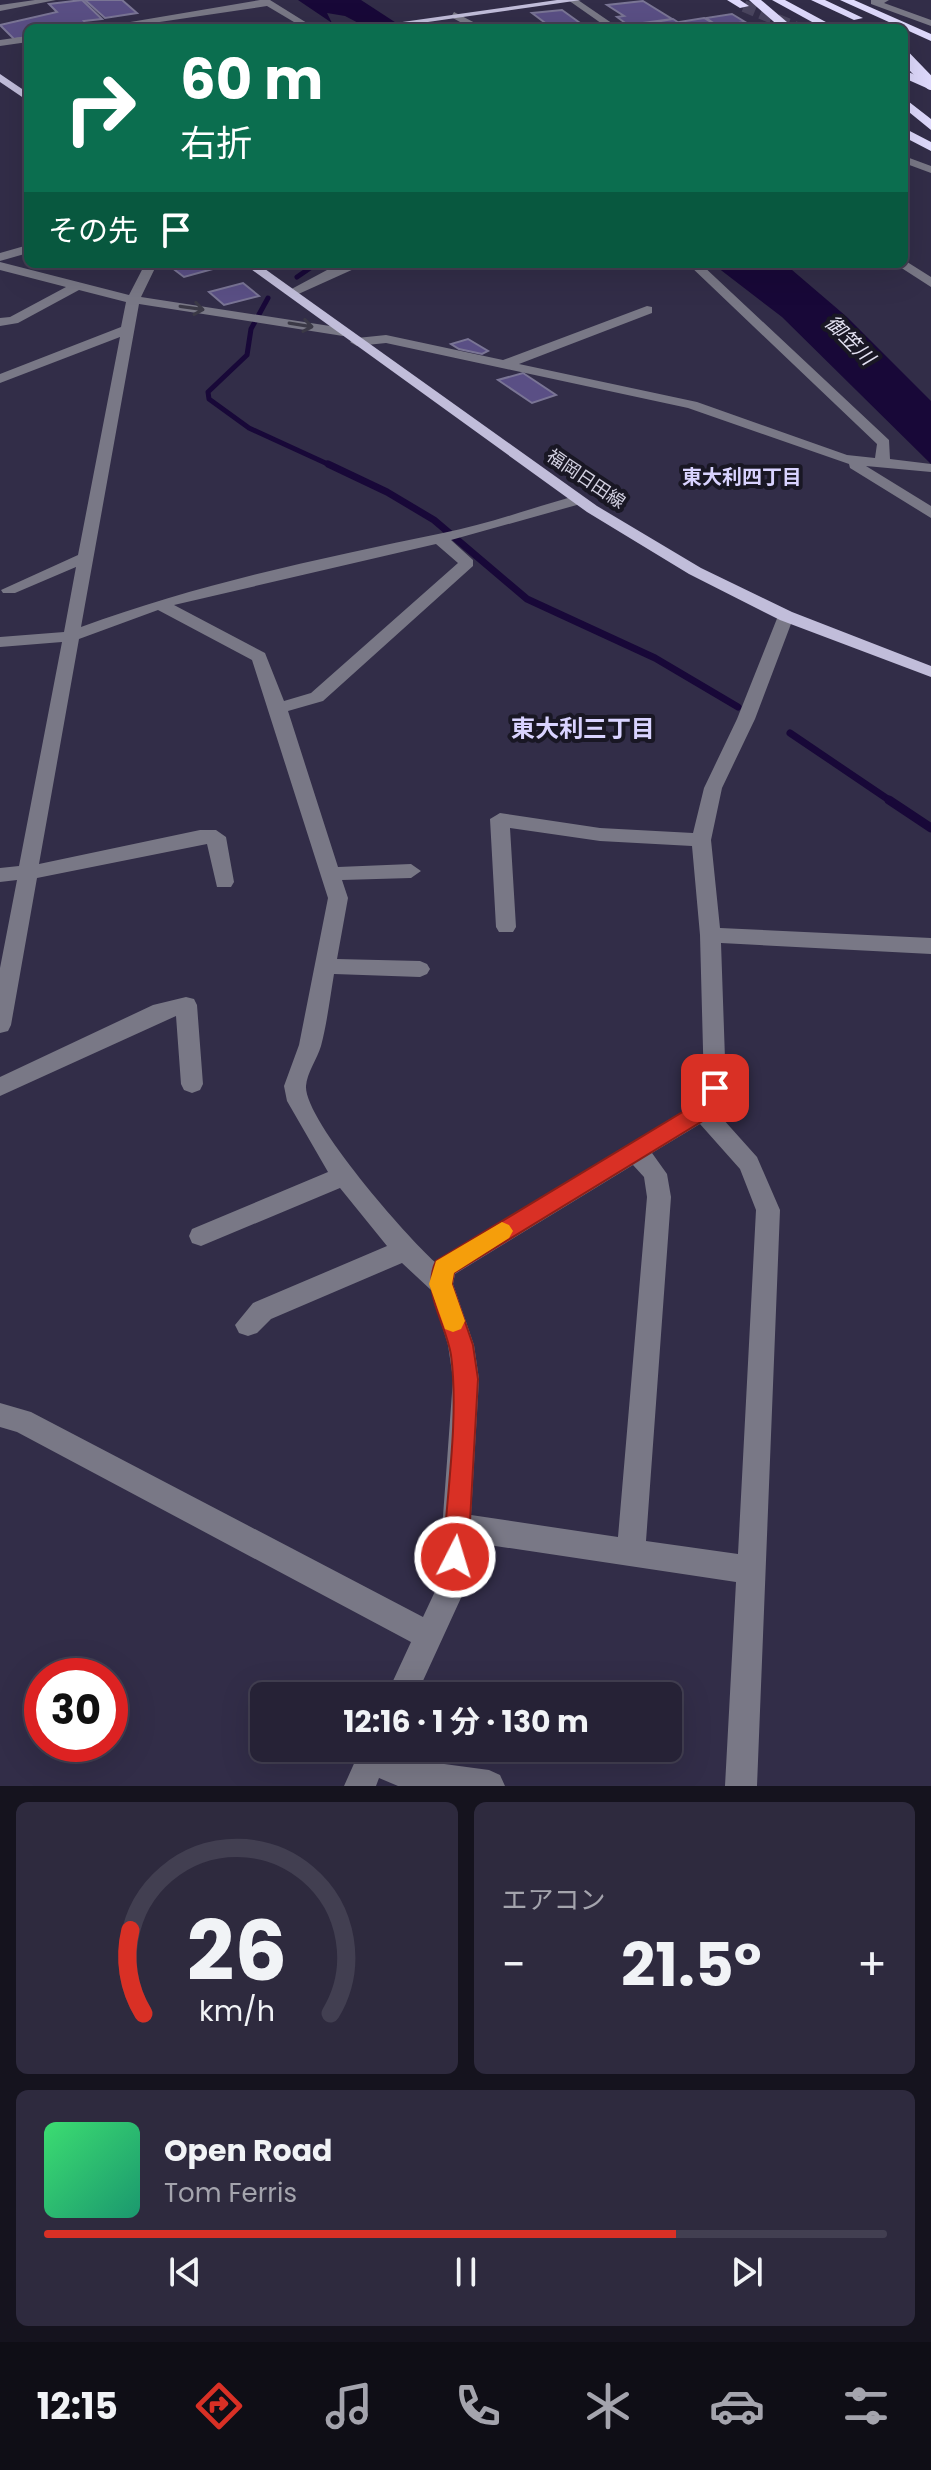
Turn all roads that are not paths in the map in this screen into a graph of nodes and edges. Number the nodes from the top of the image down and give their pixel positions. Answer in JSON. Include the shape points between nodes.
{"nodes":[{"id":1,"x":46,"y":0,"type":"edge"},
{"id":2,"x":574,"y":0,"type":"edge"},
{"id":3,"x":732,"y":0,"type":"edge"},
{"id":4,"x":777,"y":0,"type":"edge"},
{"id":5,"x":793,"y":0,"type":"edge"},
{"id":6,"x":847,"y":0,"type":"edge"},
{"id":7,"x":885,"y":0,"type":"edge"},
{"id":8,"x":267,"y":1,"type":"edge"},
{"id":9,"x":818,"y":1,"type":"edge"},
{"id":10,"x":752,"y":3,"type":"edge"},
{"id":11,"x":0,"y":8,"type":"edge"},
{"id":12,"x":454,"y":15,"type":"junction"},
{"id":13,"x":931,"y":23,"type":"edge"},
{"id":14,"x":125,"y":24,"type":"edge"},
{"id":15,"x":304,"y":24,"type":"edge"},
{"id":16,"x":394,"y":24,"type":"edge"},
{"id":17,"x":471,"y":24,"type":"edge"},
{"id":18,"x":608,"y":24,"type":"edge"},
{"id":19,"x":782,"y":24,"type":"edge"},
{"id":20,"x":823,"y":24,"type":"edge"},
{"id":21,"x":845,"y":24,"type":"edge"},
{"id":22,"x":866,"y":24,"type":"edge"},
{"id":23,"x":873,"y":24,"type":"edge"},
{"id":24,"x":900,"y":24,"type":"edge"},
{"id":25,"x":908,"y":28,"type":"edge"},
{"id":26,"x":931,"y":30,"type":"edge"},
{"id":27,"x":931,"y":38,"type":"edge"},
{"id":28,"x":2,"y":39,"type":"edge"},
{"id":29,"x":24,"y":39,"type":"edge"},
{"id":30,"x":908,"y":45,"type":"edge"},
{"id":31,"x":908,"y":48,"type":"edge"},
{"id":32,"x":931,"y":49,"type":"edge"},
{"id":33,"x":908,"y":65,"type":"edge"},
{"id":34,"x":931,"y":74,"type":"edge"},
{"id":35,"x":908,"y":76,"type":"edge"},
{"id":36,"x":24,"y":80,"type":"edge"},
{"id":37,"x":3,"y":81,"type":"edge"},
{"id":38,"x":931,"y":85,"type":"edge"},
{"id":39,"x":24,"y":95,"type":"edge"},
{"id":40,"x":908,"y":106,"type":"edge"},
{"id":41,"x":931,"y":126,"type":"edge"},
{"id":42,"x":908,"y":134,"type":"edge"},
{"id":43,"x":931,"y":147,"type":"edge"},
{"id":44,"x":908,"y":161,"type":"edge"},
{"id":45,"x":931,"y":170,"type":"edge"},
{"id":46,"x":24,"y":250,"type":"edge"},
{"id":47,"x":0,"y":257,"type":"edge"},
{"id":48,"x":0,"y":266,"type":"edge"},
{"id":49,"x":908,"y":267,"type":"edge"},
{"id":50,"x":149,"y":268,"type":"edge"},
{"id":51,"x":256,"y":268,"type":"edge"},
{"id":52,"x":347,"y":268,"type":"edge"},
{"id":53,"x":698,"y":268,"type":"edge"},
{"id":54,"x":931,"y":283,"type":"edge"},
{"id":55,"x":77,"y":286,"type":"junction"},
{"id":56,"x":290,"y":293,"type":"junction"},
{"id":57,"x":133,"y":300,"type":"junction"},
{"id":58,"x":647,"y":310,"type":"dead end"},
{"id":59,"x":0,"y":322,"type":"edge"},
{"id":60,"x":129,"y":329,"type":"junction"},
{"id":61,"x":343,"y":332,"type":"junction"},
{"id":62,"x":357,"y":342,"type":"junction"},
{"id":63,"x":506,"y":364,"type":"junction"},
{"id":64,"x":0,"y":379,"type":"edge"},
{"id":65,"x":845,"y":459,"type":"junction"},
{"id":66,"x":882,"y":464,"type":"junction"},
{"id":67,"x":931,"y":468,"type":"edge"},
{"id":68,"x":579,"y":500,"type":"junction"},
{"id":69,"x":931,"y":513,"type":"edge"},
{"id":70,"x":448,"y":536,"type":"junction"},
{"id":71,"x":84,"y":558,"type":"junction"},
{"id":72,"x":9,"y":590,"type":"dead end"},
{"id":73,"x":159,"y":604,"type":"junction"},
{"id":74,"x":786,"y":616,"type":"junction"},
{"id":75,"x":71,"y":636,"type":"junction"},
{"id":76,"x":0,"y":642,"type":"edge"},
{"id":77,"x":931,"y":672,"type":"edge"},
{"id":78,"x":278,"y":708,"type":"junction"},
{"id":79,"x":701,"y":840,"type":"junction"},
{"id":80,"x":411,"y":871,"type":"dead end"},
{"id":81,"x":29,"y":873,"type":"junction"},
{"id":82,"x":329,"y":874,"type":"junction"},
{"id":83,"x":0,"y":875,"type":"edge"},
{"id":84,"x":224,"y":882,"type":"dead end"},
{"id":85,"x":506,"y":927,"type":"dead end"},
{"id":86,"x":710,"y":935,"type":"junction"},
{"id":87,"x":931,"y":946,"type":"edge"},
{"id":88,"x":327,"y":966,"type":"junction"},
{"id":89,"x":420,"y":969,"type":"dead end"},
{"id":90,"x":0,"y":1025,"type":"edge"},
{"id":91,"x":192,"y":1084,"type":"dead end"},
{"id":92,"x":0,"y":1087,"type":"edge"},
{"id":93,"x":702,"y":1111,"type":"junction"},
{"id":94,"x":637,"y":1152,"type":"junction"},
{"id":95,"x":344,"y":1176,"type":"junction"},
{"id":96,"x":201,"y":1236,"type":"dead end"},
{"id":97,"x":405,"y":1250,"type":"junction"},
{"id":98,"x":441,"y":1284,"type":"junction"},
{"id":99,"x":248,"y":1325,"type":"dead end"},
{"id":100,"x":0,"y":1415,"type":"edge"},
{"id":101,"x":458,"y":1527,"type":"junction"},
{"id":102,"x":631,"y":1551,"type":"junction"},
{"id":103,"x":751,"y":1570,"type":"junction"},
{"id":104,"x":428,"y":1635,"type":"junction"},
{"id":105,"x":407,"y":1682,"type":"edge"},
{"id":106,"x":370,"y":1765,"type":"edge"},
{"id":107,"x":489,"y":1786,"type":"edge"},
{"id":108,"x":741,"y":1786,"type":"edge"}],
"edges":[{"from":1,"to":11,"type":"street"},
{"from":2,"to":12,"type":"main road"},
{"from":2,"to":18,"type":"street"},
{"from":3,"to":10,"type":"highway"},
{"from":4,"to":20,"type":"highway"},
{"from":5,"to":21,"type":"highway"},
{"from":6,"to":24,"type":"highway"},
{"from":6,"to":26,"type":"highway"},
{"from":7,"to":13,"type":"street","via":[[874,2]]},
{"from":8,"to":14,"type":"street"},
{"from":8,"to":15,"type":"street"},
{"from":9,"to":22,"type":"highway"},
{"from":9,"to":23,"type":"highway"},
{"from":10,"to":19,"type":"highway"},
{"from":12,"to":16,"type":"main road"},
{"from":12,"to":17,"type":"street"},
{"from":25,"to":27,"type":"highway"},
{"from":28,"to":29,"type":"street"},
{"from":30,"to":32,"type":"highway"},
{"from":31,"to":38,"type":"highway","bridge":true},
{"from":33,"to":34,"type":"highway"},
{"from":35,"to":38,"type":"highway"},
{"from":36,"to":37,"type":"main road"},
{"from":37,"to":39,"type":"main road"},
{"from":40,"to":41,"type":"highway"},
{"from":42,"to":43,"type":"highway"},
{"from":44,"to":45,"type":"street"},
{"from":46,"to":47,"type":"street"},
{"from":48,"to":55,"type":"street"},
{"from":49,"to":54,"type":"street"},
{"from":50,"to":57,"type":"street"},
{"from":51,"to":56,"type":"main road","name":"福岡日田線"},
{"from":52,"to":56,"type":"street"},
{"from":53,"to":66,"type":"street","via":[[884,443]]},
{"from":55,"to":57,"type":"street"},
{"from":55,"to":59,"type":"street"},
{"from":56,"to":61,"type":"main road","name":"福岡日田線"},
{"from":57,"to":60,"type":"street"},
{"from":57,"to":61,"type":"street","one_way":true},
{"from":58,"to":63,"type":"street"},
{"from":60,"to":64,"type":"street"},
{"from":60,"to":71,"type":"street"},
{"from":61,"to":62,"type":"main road","name":"福岡日田線"},
{"from":62,"to":63,"type":"street","via":[[386,339]]},
{"from":62,"to":68,"type":"main road","name":"福岡日田線"},
{"from":63,"to":65,"type":"street","via":[[692,405]]},
{"from":65,"to":66,"type":"street"},
{"from":65,"to":69,"type":"street"},
{"from":66,"to":67,"type":"street"},
{"from":68,"to":70,"type":"street"},
{"from":68,"to":74,"type":"main road","name":"福岡日田線","via":[[695,571]]},
{"from":70,"to":73,"type":"street"},
{"from":70,"to":78,"type":"street","via":[[467,563],[317,697]]},
{"from":71,"to":72,"type":"street"},
{"from":71,"to":75,"type":"street"},
{"from":73,"to":75,"type":"street"},
{"from":73,"to":78,"type":"street","via":[[259,657]]},
{"from":74,"to":77,"type":"main road","name":"福岡日田線"},
{"from":74,"to":79,"type":"street","via":[[713,788]]},
{"from":75,"to":76,"type":"street"},
{"from":75,"to":81,"type":"street"},
{"from":78,"to":82,"type":"street"},
{"from":79,"to":85,"type":"street","via":[[555,832],[500,819]]},
{"from":79,"to":86,"type":"street"},
{"from":80,"to":82,"type":"street"},
{"from":81,"to":83,"type":"street"},
{"from":81,"to":84,"type":"street","via":[[216,837]]},
{"from":81,"to":90,"type":"street"},
{"from":82,"to":88,"type":"street","via":[[338,898]]},
{"from":86,"to":87,"type":"street"},
{"from":86,"to":93,"type":"street","via":[[715,1088]]},
{"from":88,"to":89,"type":"street"},
{"from":88,"to":95,"type":"street","via":[[295,1086],[298,1101]]},
{"from":91,"to":92,"type":"street","via":[[186,1005],[161,1011]]},
{"from":93,"to":94,"type":"street"},
{"from":93,"to":103,"type":"street","via":[[749,1164],[768,1210]]},
{"from":94,"to":98,"type":"street","via":[[455,1258],[444,1268]]},
{"from":94,"to":102,"type":"street","via":[[655,1174],[659,1197]]},
{"from":95,"to":96,"type":"street"},
{"from":95,"to":97,"type":"street"},
{"from":97,"to":98,"type":"street"},
{"from":97,"to":99,"type":"street","via":[[262,1311]]},
{"from":98,"to":101,"type":"street","via":[[466,1379]]},
{"from":100,"to":104,"type":"street","via":[[22,1421]]},
{"from":101,"to":102,"type":"street"},
{"from":101,"to":104,"type":"street","via":[[452,1587]]},
{"from":102,"to":103,"type":"street"},
{"from":103,"to":108,"type":"street"},
{"from":104,"to":105,"type":"street"},
{"from":106,"to":107,"type":"street"}]}
